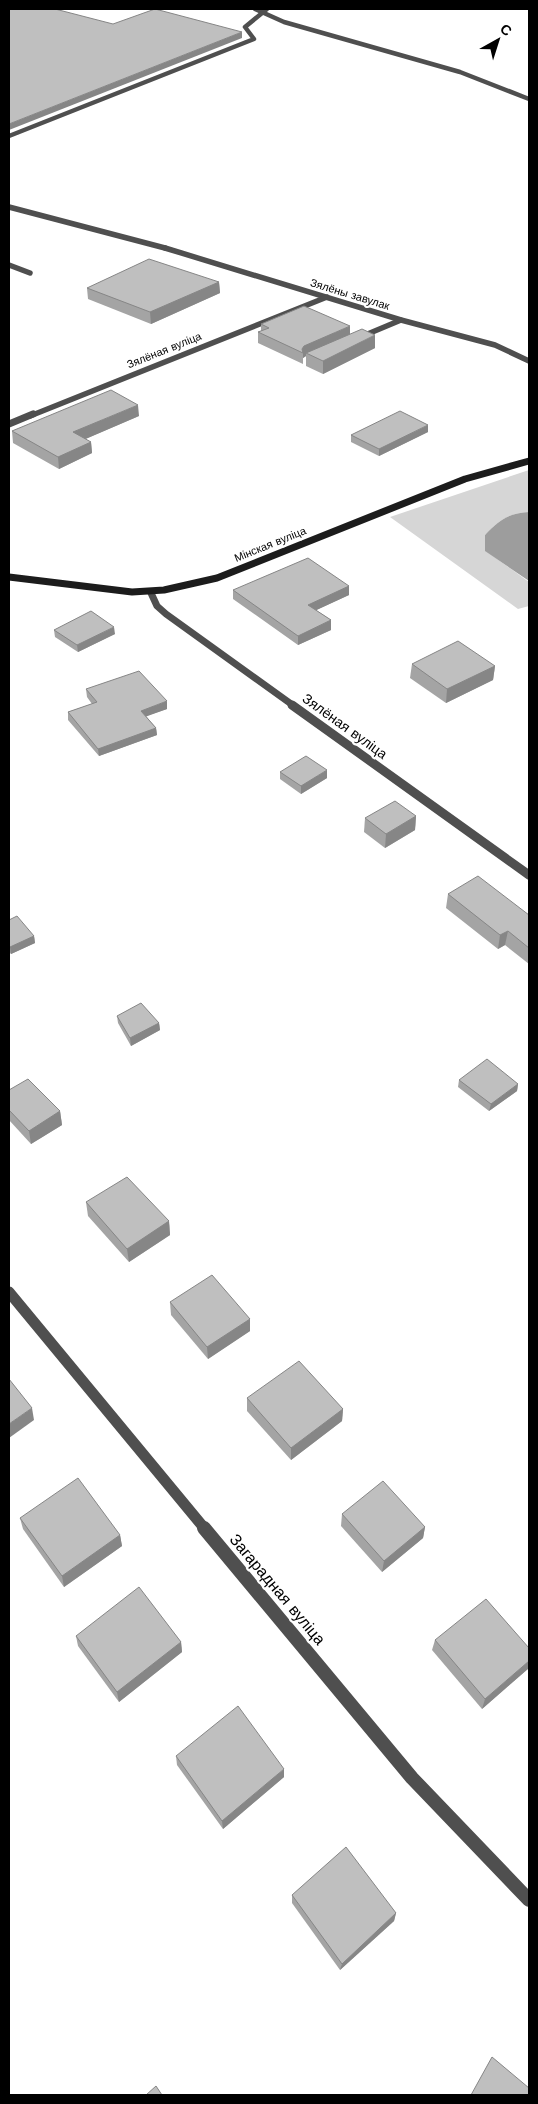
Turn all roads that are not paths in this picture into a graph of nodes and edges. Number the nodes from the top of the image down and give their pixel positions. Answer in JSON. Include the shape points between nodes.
{"nodes":[{"id":1,"x":255,"y":9,"type":"edge"},
{"id":2,"x":267,"y":9,"type":"edge"},
{"id":3,"x":261,"y":13,"type":"junction"},
{"id":4,"x":529,"y":94,"type":"edge"},
{"id":5,"x":520,"y":95,"type":"junction"},
{"id":6,"x":529,"y":99,"type":"edge"},
{"id":7,"x":9,"y":136,"type":"edge"},
{"id":8,"x":9,"y":207,"type":"edge"},
{"id":9,"x":9,"y":265,"type":"edge"},
{"id":10,"x":30,"y":273,"type":"dead end"},
{"id":11,"x":328,"y":297,"type":"junction"},
{"id":12,"x":401,"y":320,"type":"junction"},
{"id":13,"x":349,"y":342,"type":"edge"},
{"id":14,"x":529,"y":361,"type":"edge"},
{"id":15,"x":9,"y":424,"type":"edge"},
{"id":16,"x":529,"y":461,"type":"edge"},
{"id":17,"x":9,"y":577,"type":"edge"},
{"id":18,"x":151,"y":593,"type":"junction"},
{"id":19,"x":529,"y":876,"type":"edge"},
{"id":20,"x":9,"y":1292,"type":"edge"},
{"id":21,"x":529,"y":1900,"type":"edge"}],
"edges":[{"from":1,"to":3,"type":"street"},
{"from":2,"to":3,"type":"street"},
{"from":3,"to":5,"type":"street","via":[[407,55]]},
{"from":3,"to":7,"type":"street","via":[[245,27],[254,39]]},
{"from":4,"to":5,"type":"street"},
{"from":5,"to":6,"type":"street"},
{"from":8,"to":11,"type":"street","name":"Зялёны завулак","via":[[165,248]]},
{"from":9,"to":10,"type":"street"},
{"from":11,"to":12,"type":"street","name":"Зялёны завулак"},
{"from":11,"to":15,"type":"street","name":"Зялёная вуліца"},
{"from":12,"to":13,"type":"street"},
{"from":12,"to":14,"type":"street","name":"Зялёны завулак","via":[[495,345]]},
{"from":16,"to":18,"type":"street","name":"Мінская вуліца","via":[[465,479],[217,578]]},
{"from":17,"to":18,"type":"street","name":"Мінская вуліца"},
{"from":18,"to":19,"type":"street","name":"Зялёная вуліца","via":[[156,606],[166,614]]},
{"from":20,"to":21,"type":"street","name":"Загарадная вуліца","via":[[412,1778]]}]}
